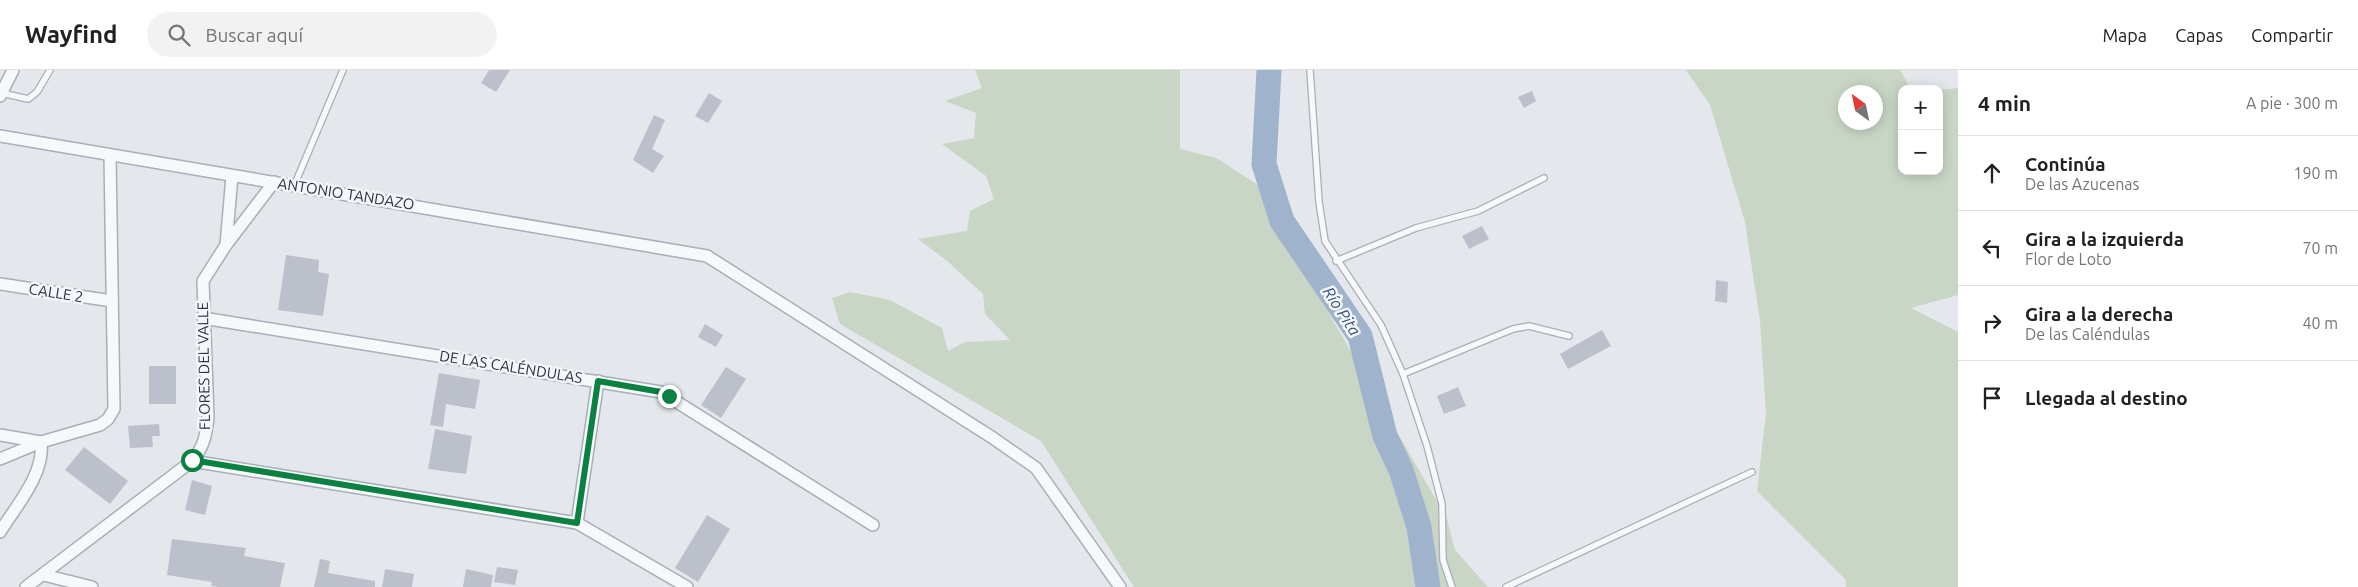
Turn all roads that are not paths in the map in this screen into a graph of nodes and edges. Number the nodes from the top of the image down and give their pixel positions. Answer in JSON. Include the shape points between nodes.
{"nodes":[{"id":1,"x":13,"y":70,"type":"edge"},
{"id":2,"x":50,"y":70,"type":"edge"},
{"id":3,"x":343,"y":70,"type":"edge"},
{"id":4,"x":1310,"y":70,"type":"edge"},
{"id":5,"x":1,"y":94,"type":"edge"},
{"id":6,"x":0,"y":136,"type":"edge"},
{"id":7,"x":110,"y":155,"type":"junction"},
{"id":8,"x":232,"y":176,"type":"junction"},
{"id":9,"x":1544,"y":178,"type":"dead end"},
{"id":10,"x":274,"y":182,"type":"junction"},
{"id":11,"x":294,"y":186,"type":"junction"},
{"id":12,"x":226,"y":245,"type":"junction"},
{"id":13,"x":1336,"y":261,"type":"junction"},
{"id":14,"x":0,"y":284,"type":"edge"},
{"id":15,"x":112,"y":301,"type":"junction"},
{"id":16,"x":203,"y":318,"type":"junction"},
{"id":17,"x":1569,"y":336,"type":"dead end"},
{"id":18,"x":1403,"y":374,"type":"junction"},
{"id":19,"x":598,"y":381,"type":"junction"},
{"id":20,"x":0,"y":435,"type":"edge"},
{"id":21,"x":42,"y":442,"type":"junction"},
{"id":22,"x":0,"y":459,"type":"edge"},
{"id":23,"x":192,"y":460,"type":"junction"},
{"id":24,"x":1752,"y":472,"type":"dead end"},
{"id":25,"x":577,"y":523,"type":"junction"},
{"id":26,"x":873,"y":525,"type":"dead end"},
{"id":27,"x":0,"y":532,"type":"edge"},
{"id":28,"x":44,"y":575,"type":"junction"},
{"id":29,"x":26,"y":587,"type":"edge"},
{"id":30,"x":92,"y":587,"type":"edge"},
{"id":31,"x":687,"y":587,"type":"edge"},
{"id":32,"x":1120,"y":587,"type":"edge"},
{"id":33,"x":1452,"y":587,"type":"edge"},
{"id":34,"x":1506,"y":587,"type":"edge"}],
"edges":[{"from":1,"to":5,"type":"street"},
{"from":2,"to":5,"type":"lane","via":[[33,97],[22,99]]},
{"from":3,"to":11,"type":"lane"},
{"from":4,"to":13,"type":"lane","via":[[1319,202],[1325,241]]},
{"from":6,"to":7,"type":"street","name":"ANTONIO TANDAZO"},
{"from":7,"to":8,"type":"street","name":"ANTONIO TANDAZO"},
{"from":7,"to":15,"type":"street"},
{"from":8,"to":10,"type":"street","name":"ANTONIO TANDAZO"},
{"from":8,"to":12,"type":"street","name":"FLORES DEL VALLE"},
{"from":9,"to":13,"type":"lane","via":[[1478,211],[1416,228]]},
{"from":10,"to":11,"type":"street","name":"ANTONIO TANDAZO"},
{"from":10,"to":12,"type":"street","name":"FLORES DEL VALLE"},
{"from":11,"to":32,"type":"street","name":"ANTONIO TANDAZO","via":[[707,256],[1036,468]]},
{"from":12,"to":16,"type":"street","name":"FLORES DEL VALLE","via":[[203,281]]},
{"from":13,"to":18,"type":"lane","via":[[1381,325]]},
{"from":14,"to":15,"type":"street","name":"CALLE 2"},
{"from":15,"to":21,"type":"street","via":[[114,408],[108,419],[100,424]]},
{"from":16,"to":19,"type":"street","name":"DE LAS CALÉNDULAS"},
{"from":16,"to":23,"type":"street","name":"FLORES DEL VALLE","via":[[208,418],[205,440]]},
{"from":17,"to":18,"type":"lane","via":[[1529,326],[1513,329]]},
{"from":18,"to":33,"type":"lane","via":[[1442,504],[1443,560]]},
{"from":19,"to":25,"type":"street"},
{"from":19,"to":26,"type":"street","name":"DE LAS CALÉNDULAS","via":[[665,394]]},
{"from":20,"to":21,"type":"street"},
{"from":21,"to":22,"type":"street"},
{"from":21,"to":27,"type":"street","via":[[42,460]]},
{"from":23,"to":25,"type":"street"},
{"from":23,"to":28,"type":"street","name":"FLORES DEL VALLE"},
{"from":24,"to":34,"type":"lane"},
{"from":25,"to":31,"type":"street"},
{"from":28,"to":29,"type":"street","name":"FLORES DEL VALLE"},
{"from":28,"to":30,"type":"street"}]}
